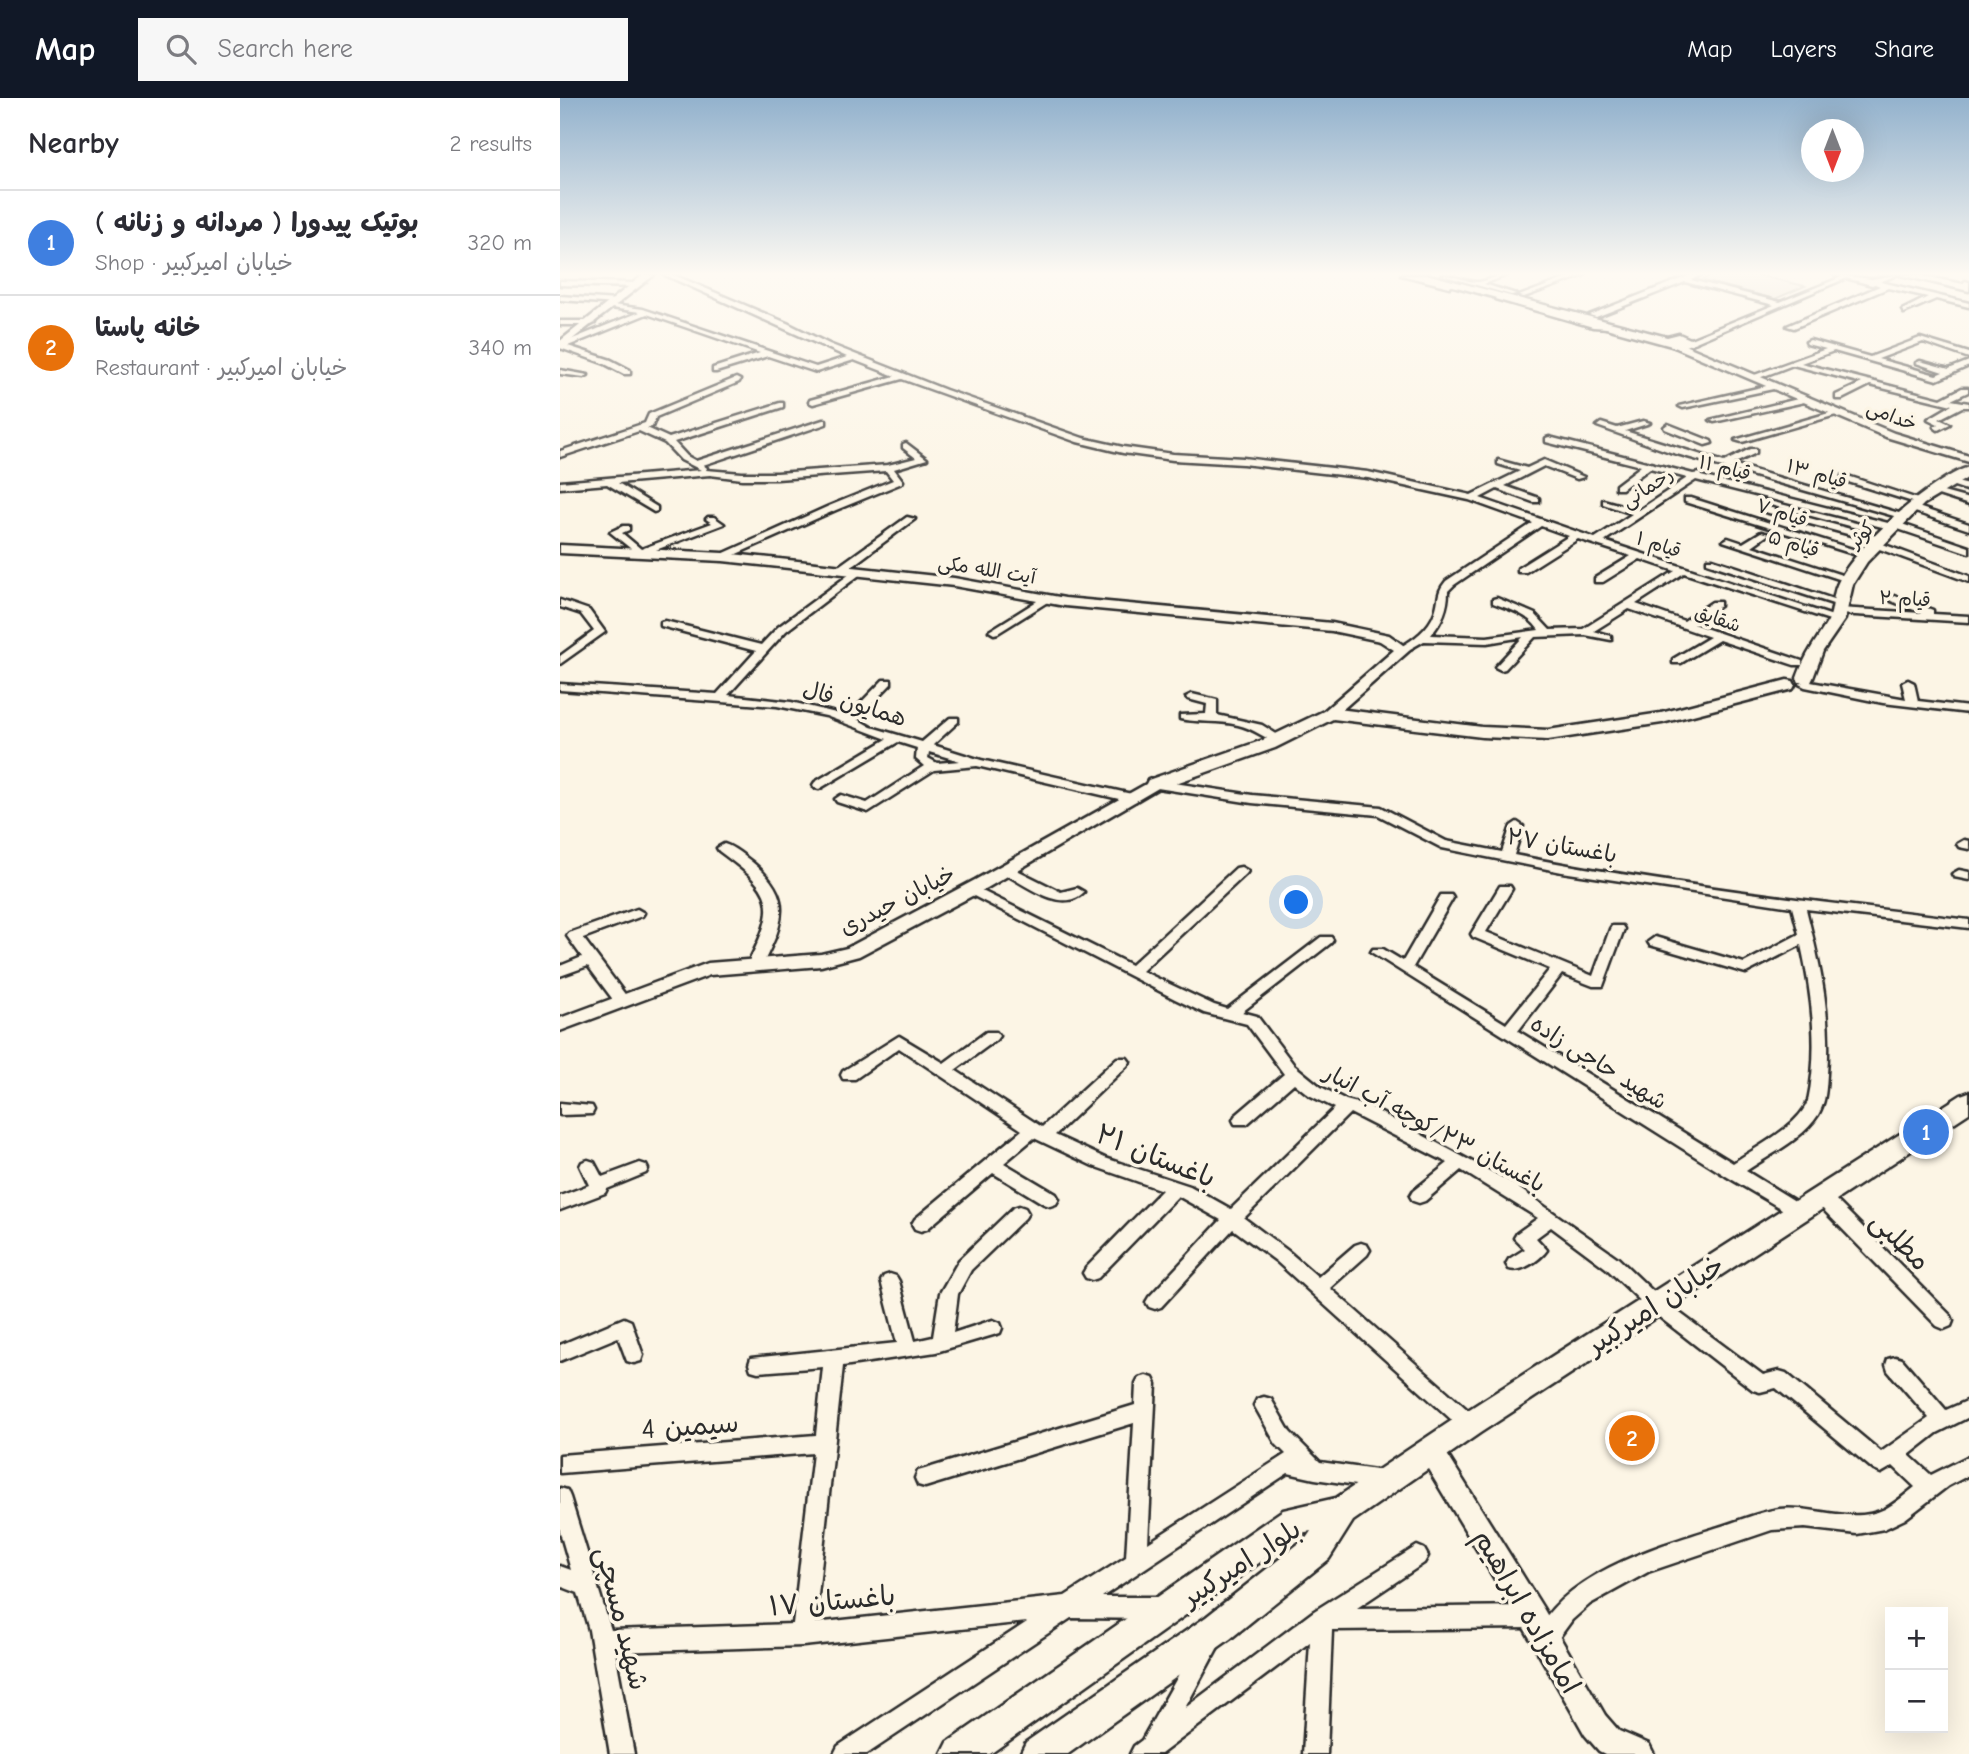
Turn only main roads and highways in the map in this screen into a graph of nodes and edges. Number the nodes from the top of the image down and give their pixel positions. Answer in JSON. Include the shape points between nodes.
{"nodes":[{"id":1,"x":1969,"y":471,"type":"edge"},
{"id":2,"x":1155,"y":784,"type":"road end"},
{"id":3,"x":1969,"y":1101,"type":"edge"},
{"id":4,"x":1342,"y":1511,"type":"junction"},
{"id":5,"x":960,"y":1754,"type":"edge"},
{"id":6,"x":1038,"y":1754,"type":"edge"}],
"edges":[{"from":1,"to":2,"type":"main road","name":"کوثر","via":[[1905,515],[1875,547],[1849,579],[1839,611],[1793,677],[1751,695],[1637,723],[1537,735],[1330,712],[1280,740]]},
{"from":3,"to":4,"type":"main road","name":"خیابان امیرکبیر"},
{"from":4,"to":5,"type":"main road","name":"بلوار امیرکبیر","via":[[1294,1520]]},
{"from":4,"to":6,"type":"main road","name":"بلوار امیرکبیر","via":[[1318,1548],[1218,1628]]}]}
